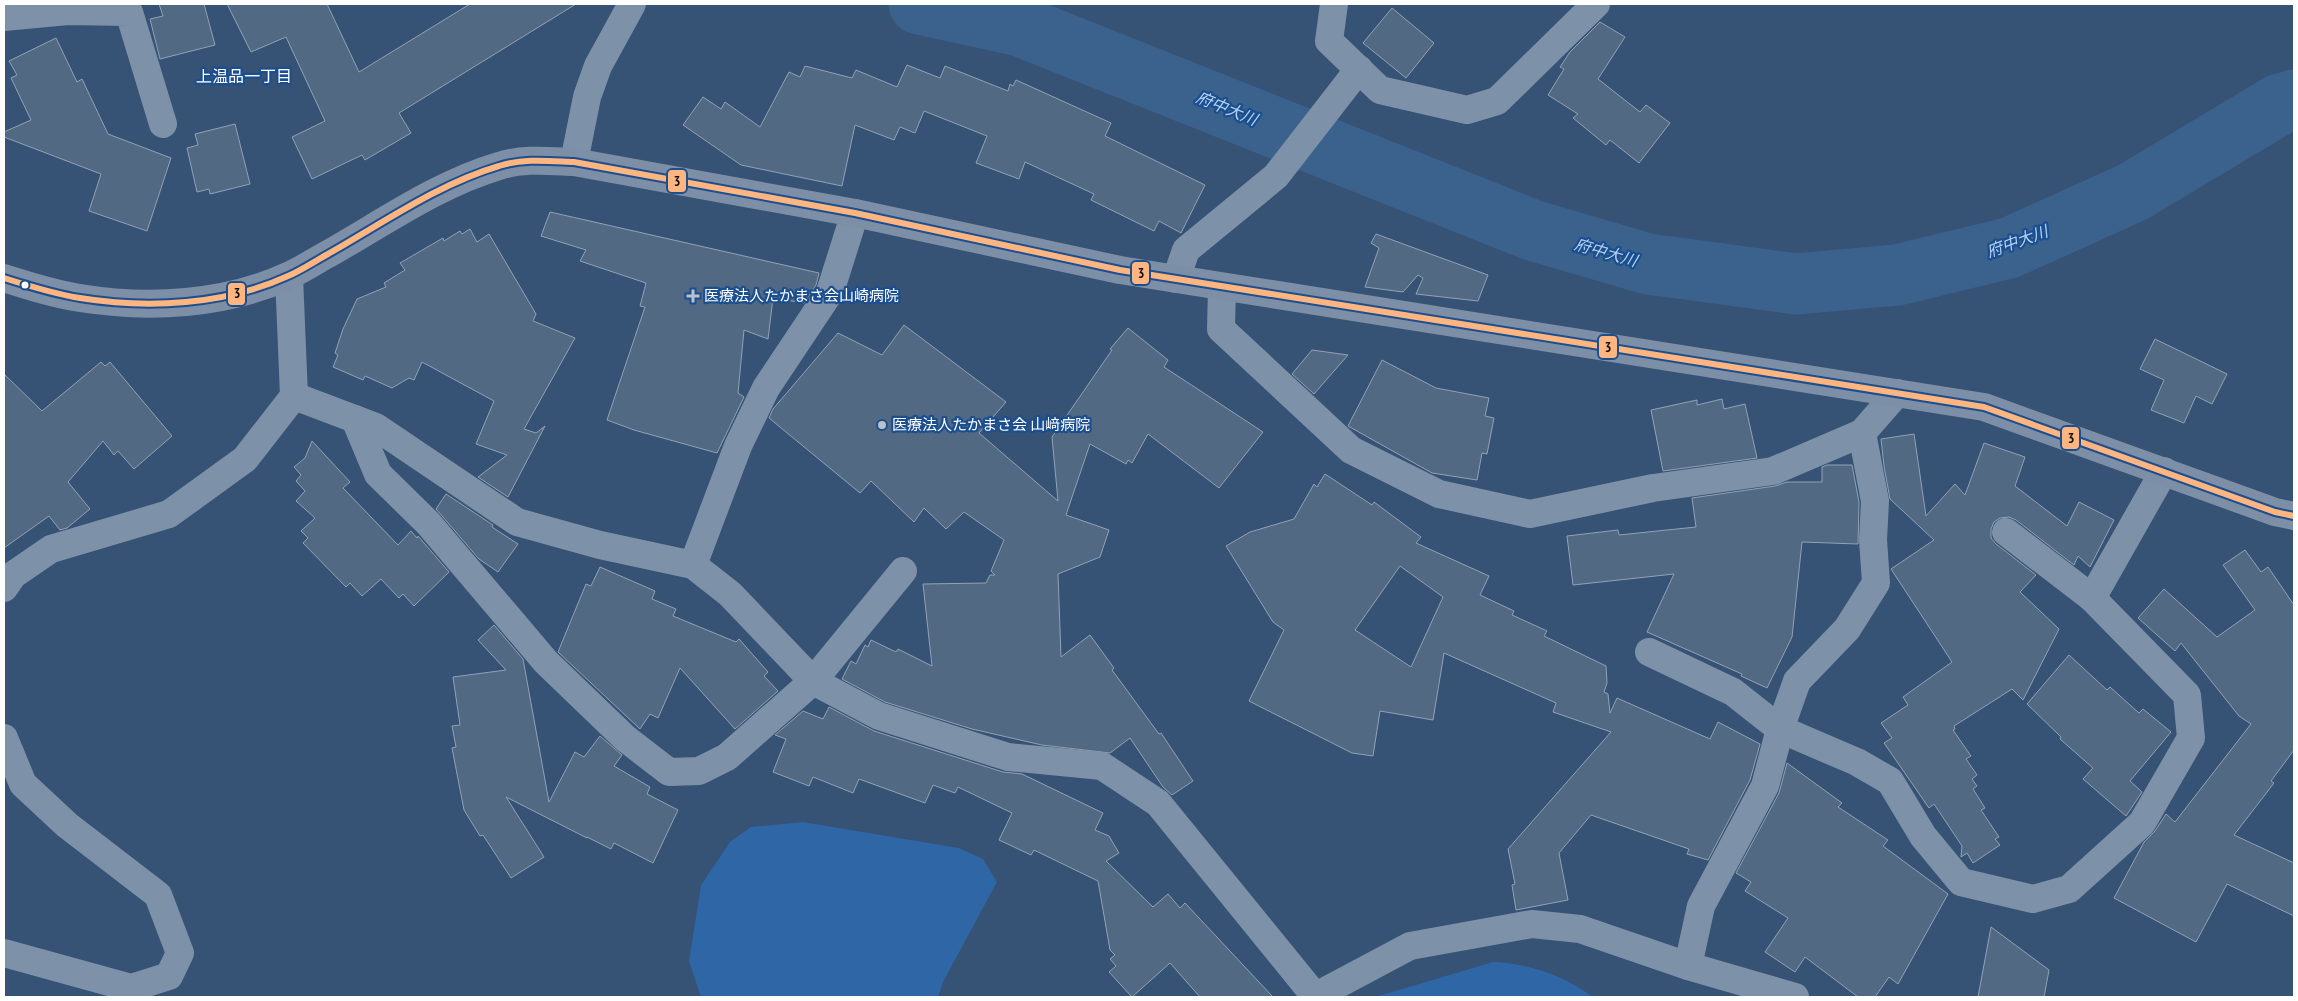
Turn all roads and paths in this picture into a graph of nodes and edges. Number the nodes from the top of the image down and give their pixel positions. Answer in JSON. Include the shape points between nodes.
{"nodes":[{"id":1,"x":1334,"y":4,"type":"edge"},
{"id":2,"x":1596,"y":4,"type":"edge"},
{"id":3,"x":631,"y":6,"type":"edge"},
{"id":4,"x":4,"y":17,"type":"edge"},
{"id":5,"x":1354,"y":75,"type":"junction"},
{"id":6,"x":163,"y":124,"type":"dead end"},
{"id":7,"x":574,"y":162,"type":"junction"},
{"id":8,"x":855,"y":213,"type":"junction"},
{"id":9,"x":289,"y":276,"type":"junction"},
{"id":10,"x":4,"y":278,"type":"edge"},
{"id":11,"x":1176,"y":280,"type":"junction"},
{"id":12,"x":1222,"y":287,"type":"junction"},
{"id":13,"x":1897,"y":392,"type":"junction"},
{"id":14,"x":294,"y":396,"type":"junction"},
{"id":15,"x":355,"y":419,"type":"junction"},
{"id":16,"x":1862,"y":433,"type":"junction"},
{"id":17,"x":2164,"y":472,"type":"junction"},
{"id":18,"x":2294,"y":516,"type":"edge"},
{"id":19,"x":2006,"y":532,"type":"dead end"},
{"id":20,"x":693,"y":565,"type":"junction"},
{"id":21,"x":903,"y":571,"type":"dead end"},
{"id":22,"x":4,"y":588,"type":"edge"},
{"id":23,"x":2092,"y":598,"type":"junction"},
{"id":24,"x":1650,"y":652,"type":"dead end"},
{"id":25,"x":812,"y":681,"type":"junction"},
{"id":26,"x":1780,"y":729,"type":"junction"},
{"id":27,"x":4,"y":738,"type":"edge"},
{"id":28,"x":4,"y":953,"type":"edge"},
{"id":29,"x":1688,"y":966,"type":"junction"},
{"id":30,"x":1314,"y":997,"type":"edge"},
{"id":31,"x":1795,"y":997,"type":"edge"}],
"edges":[{"from":1,"to":5,"type":"street","via":[[1328,41]]},
{"from":2,"to":5,"type":"street","via":[[1497,101],[1467,110],[1380,90]]},
{"from":3,"to":7,"type":"street","via":[[598,66],[587,97]]},
{"from":4,"to":6,"type":"street","via":[[68,11],[129,12]]},
{"from":5,"to":11,"type":"street","via":[[1276,176],[1186,250]]},
{"from":7,"to":8,"type":"main road"},
{"from":7,"to":9,"type":"main road","via":[[539,160],[500,165],[452,184]]},
{"from":8,"to":11,"type":"main road"},
{"from":8,"to":20,"type":"street","via":[[830,292],[766,388],[738,446]]},
{"from":9,"to":10,"type":"main road","via":[[231,294],[140,304],[80,298]]},
{"from":9,"to":14,"type":"street"},
{"from":11,"to":12,"type":"main road"},
{"from":12,"to":13,"type":"main road"},
{"from":12,"to":16,"type":"street","via":[[1222,329],[1351,450],[1439,494],[1530,514],[1653,488],[1773,471]]},
{"from":13,"to":16,"type":"street"},
{"from":13,"to":17,"type":"main road","via":[[1984,406]]},
{"from":14,"to":15,"type":"street"},
{"from":14,"to":22,"type":"street","via":[[245,459],[169,514],[51,549],[13,575]]},
{"from":15,"to":20,"type":"street","via":[[376,427],[517,522],[600,545]]},
{"from":15,"to":25,"type":"street","via":[[378,474],[428,523],[546,662],[625,738],[669,772],[699,771],[727,757]]},
{"from":16,"to":26,"type":"street","via":[[1875,501],[1876,582],[1847,629],[1797,681]]},
{"from":17,"to":18,"type":"main road"},
{"from":17,"to":23,"type":"street"},
{"from":19,"to":23,"type":"street"},
{"from":20,"to":25,"type":"street","via":[[730,594]]},
{"from":21,"to":25,"type":"street"},
{"from":23,"to":26,"type":"street","via":[[2187,695],[2191,738],[2142,823],[2069,889],[2033,899],[1961,882],[1923,836],[1890,781],[1857,762]]},
{"from":24,"to":26,"type":"street","via":[[1733,692]]},
{"from":25,"to":30,"type":"street","via":[[879,716],[1008,756],[1102,766],[1158,803]]},
{"from":26,"to":29,"type":"street","via":[[1765,786],[1701,906]]},
{"from":27,"to":28,"type":"street","via":[[23,784],[67,825],[158,895],[180,953],[169,976],[130,988]]},
{"from":29,"to":30,"type":"street","via":[[1580,929],[1532,924],[1410,946]]},
{"from":29,"to":31,"type":"street"}]}
